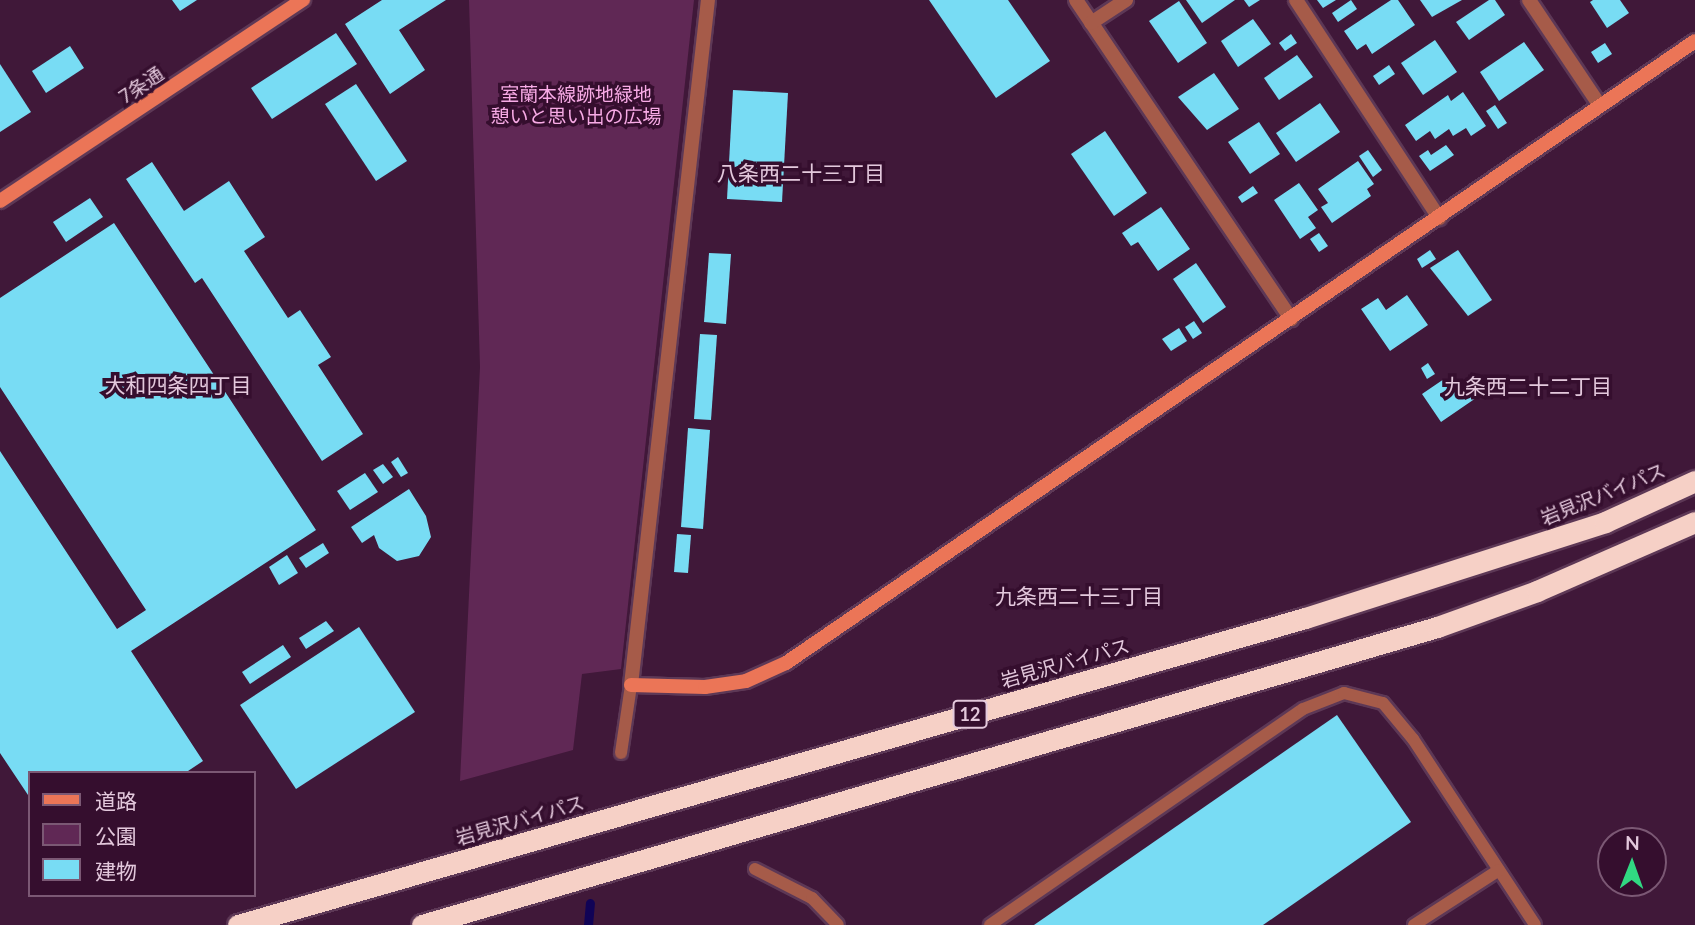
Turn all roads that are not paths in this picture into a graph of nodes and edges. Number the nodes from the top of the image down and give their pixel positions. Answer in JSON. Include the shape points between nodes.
{"nodes":[{"id":1,"x":303,"y":0,"type":"edge"},
{"id":2,"x":708,"y":0,"type":"edge"},
{"id":3,"x":1076,"y":0,"type":"edge"},
{"id":4,"x":1126,"y":0,"type":"edge"},
{"id":5,"x":1296,"y":0,"type":"edge"},
{"id":6,"x":1529,"y":0,"type":"edge"},
{"id":7,"x":1091,"y":23,"type":"junction"},
{"id":8,"x":1695,"y":41,"type":"edge"},
{"id":9,"x":1599,"y":104,"type":"junction"},
{"id":10,"x":0,"y":201,"type":"edge"},
{"id":11,"x":1439,"y":218,"type":"junction"},
{"id":12,"x":1291,"y":319,"type":"junction"},
{"id":13,"x":1695,"y":481,"type":"edge"},
{"id":14,"x":1695,"y":522,"type":"edge"},
{"id":15,"x":631,"y":685,"type":"junction"},
{"id":16,"x":621,"y":753,"type":"dead end"},
{"id":17,"x":755,"y":869,"type":"dead end"},
{"id":18,"x":1499,"y":870,"type":"junction"},
{"id":19,"x":238,"y":925,"type":"edge"},
{"id":20,"x":422,"y":925,"type":"edge"},
{"id":21,"x":838,"y":925,"type":"edge"},
{"id":22,"x":990,"y":925,"type":"edge"},
{"id":23,"x":1414,"y":925,"type":"edge"},
{"id":24,"x":1535,"y":925,"type":"edge"}],
"edges":[{"from":1,"to":10,"type":"street","name":"7条通"},
{"from":2,"to":15,"type":"street"},
{"from":3,"to":7,"type":"street"},
{"from":4,"to":7,"type":"street"},
{"from":5,"to":11,"type":"street"},
{"from":6,"to":9,"type":"street"},
{"from":7,"to":12,"type":"street"},
{"from":8,"to":9,"type":"street"},
{"from":9,"to":11,"type":"street"},
{"from":11,"to":12,"type":"street"},
{"from":12,"to":15,"type":"street","via":[[959,540],[786,663],[746,681],[705,687]]},
{"from":13,"to":19,"type":"highway","name":"岩見沢バイパス","number":"12","via":[[1605,522],[1368,598]]},
{"from":14,"to":20,"type":"highway","via":[[1550,586],[1437,627]]},
{"from":15,"to":16,"type":"lane"},
{"from":17,"to":21,"type":"lane","via":[[812,898]]},
{"from":18,"to":22,"type":"lane","via":[[1413,739],[1383,703],[1344,693],[1303,709]]},
{"from":18,"to":23,"type":"lane"},
{"from":18,"to":24,"type":"lane"}]}
